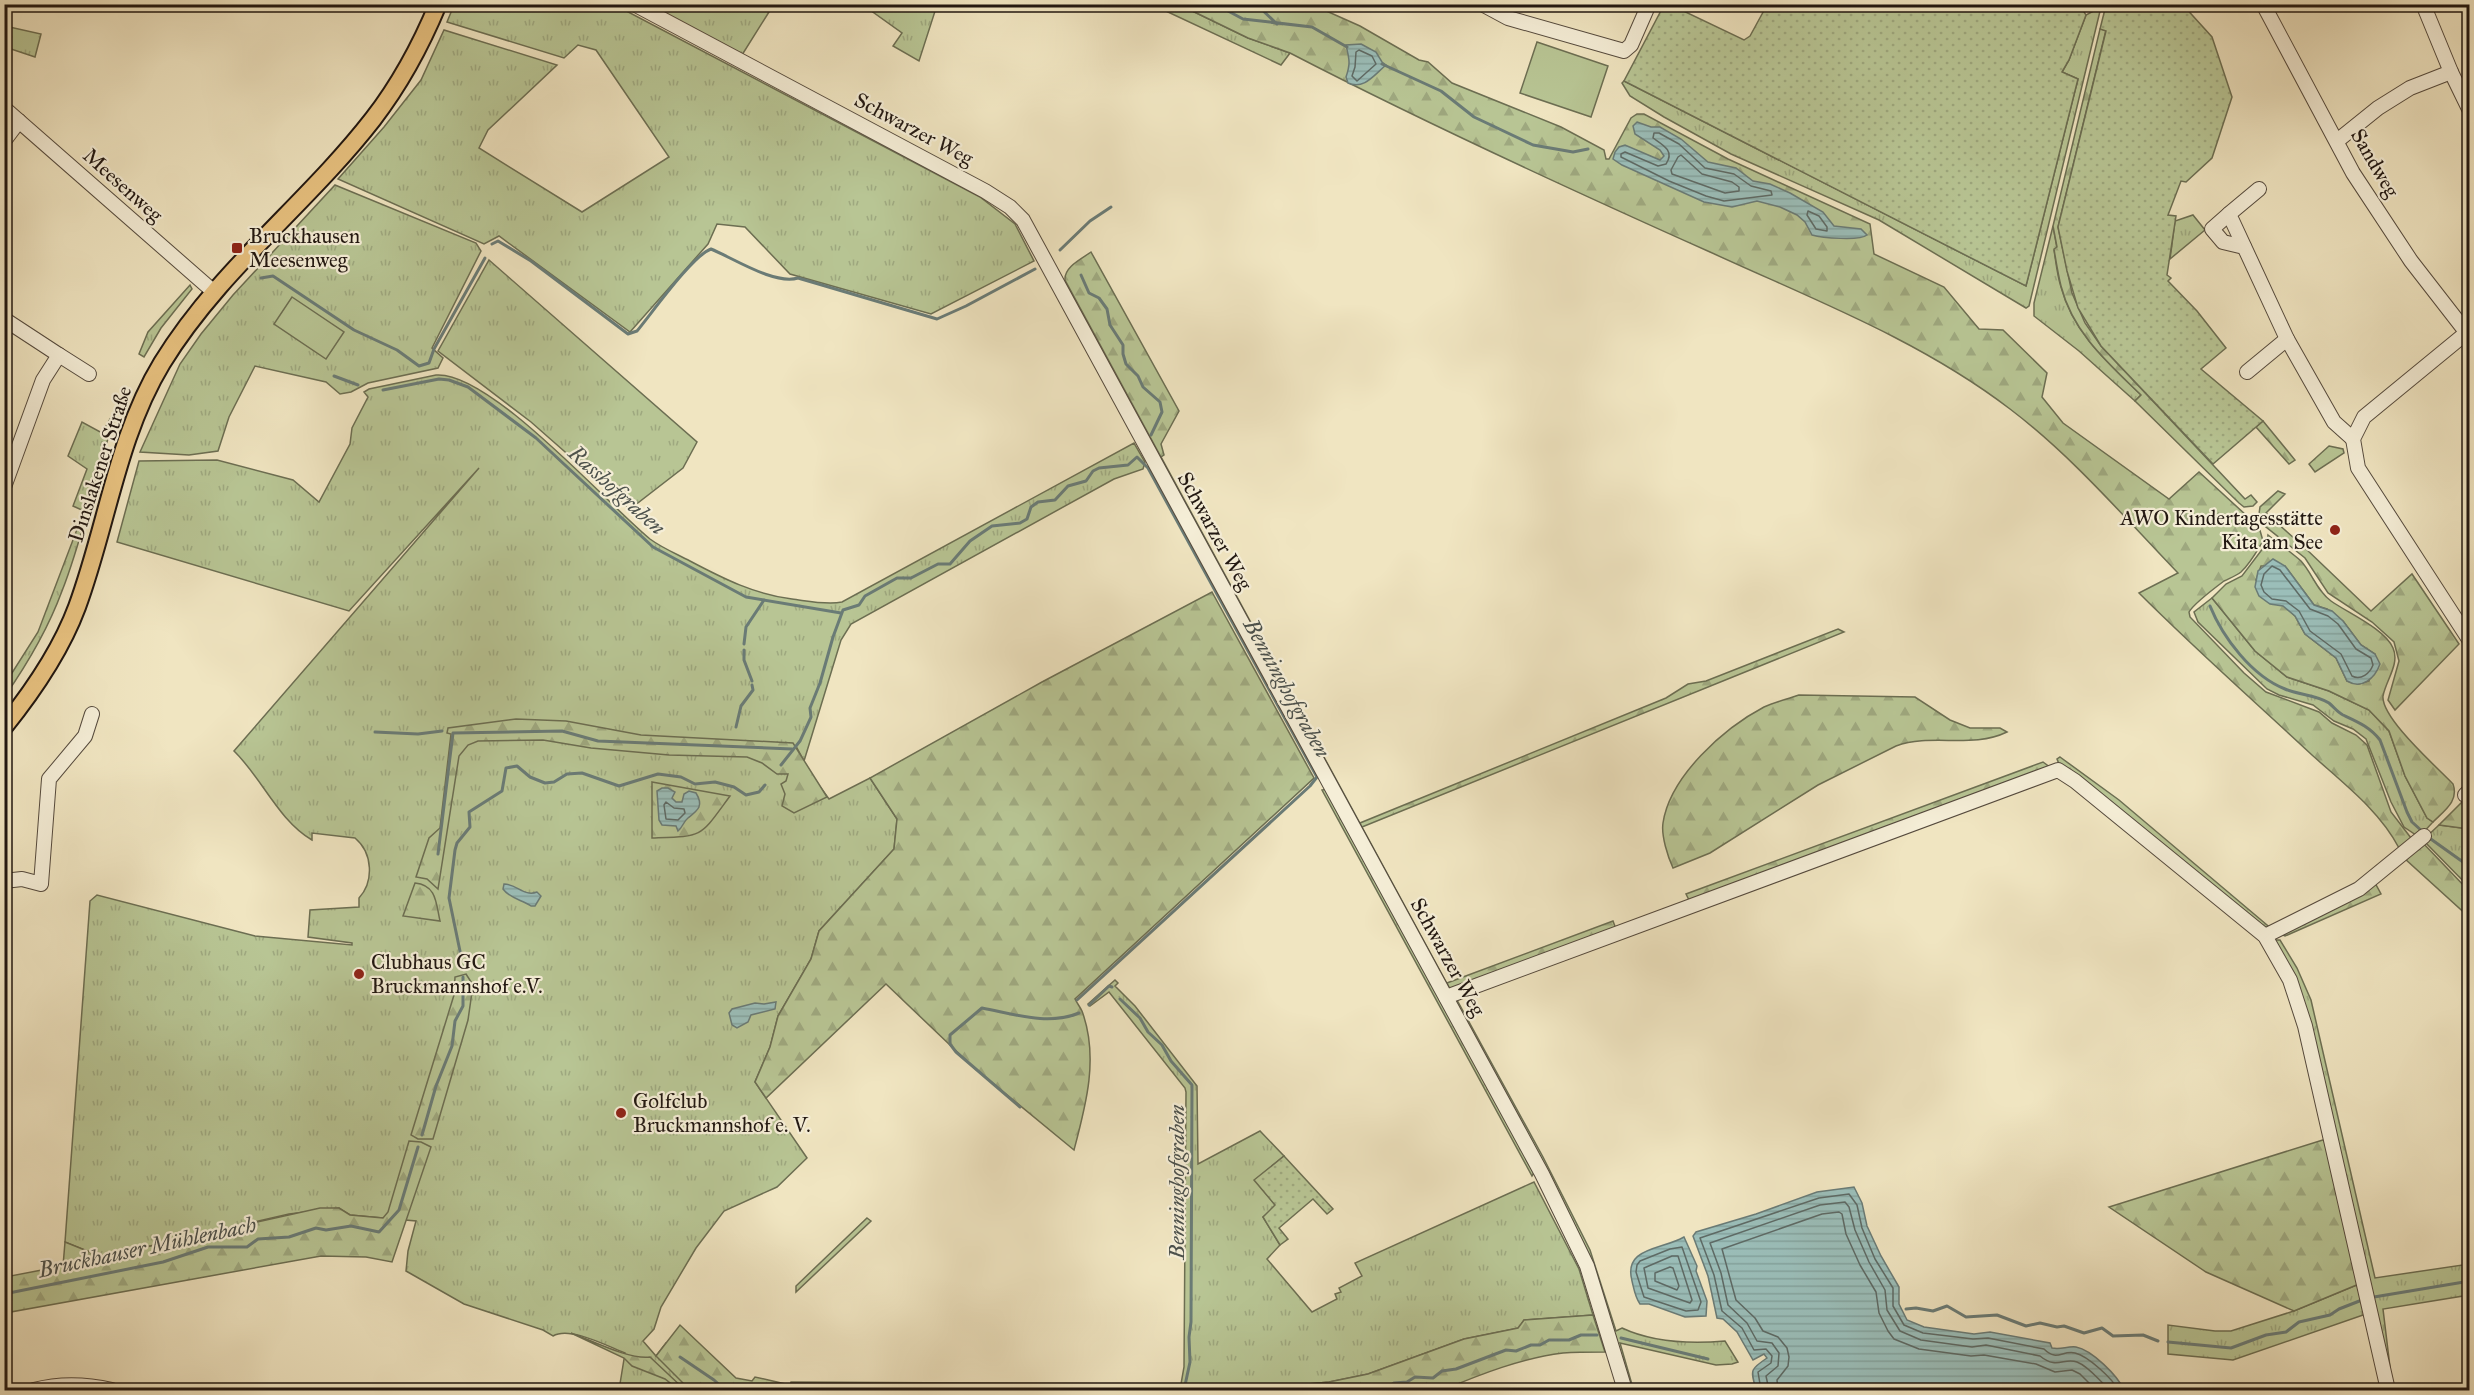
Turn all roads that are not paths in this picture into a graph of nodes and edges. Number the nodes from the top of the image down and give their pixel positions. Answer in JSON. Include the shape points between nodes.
{"nodes":[{"id":1,"x":438,"y":4,"type":"edge"},
{"id":2,"x":634,"y":4,"type":"edge"},
{"id":3,"x":1482,"y":4,"type":"edge"},
{"id":4,"x":1649,"y":4,"type":"edge"},
{"id":5,"x":2263,"y":4,"type":"edge"},
{"id":6,"x":2423,"y":4,"type":"edge"},
{"id":7,"x":2451,"y":72,"type":"junction"},
{"id":8,"x":4,"y":108,"type":"edge"},
{"id":9,"x":2469,"y":111,"type":"edge"},
{"id":10,"x":19,"y":121,"type":"junction"},
{"id":11,"x":4,"y":141,"type":"edge"},
{"id":12,"x":2337,"y":141,"type":"junction"},
{"id":13,"x":2259,"y":189,"type":"dead end"},
{"id":14,"x":2229,"y":214,"type":"junction"},
{"id":15,"x":2244,"y":247,"type":"junction"},
{"id":16,"x":214,"y":292,"type":"junction"},
{"id":17,"x":4,"y":319,"type":"edge"},
{"id":18,"x":2468,"y":333,"type":"edge"},
{"id":19,"x":2287,"y":339,"type":"junction"},
{"id":20,"x":59,"y":355,"type":"junction"},
{"id":21,"x":2247,"y":372,"type":"dead end"},
{"id":22,"x":89,"y":374,"type":"dead end"},
{"id":23,"x":2353,"y":439,"type":"junction"},
{"id":24,"x":4,"y":487,"type":"edge"},
{"id":25,"x":2469,"y":641,"type":"edge"},
{"id":26,"x":92,"y":714,"type":"dead end"},
{"id":27,"x":7,"y":730,"type":"edge"},
{"id":28,"x":2424,"y":836,"type":"dead end"},
{"id":29,"x":4,"y":881,"type":"edge"},
{"id":30,"x":2265,"y":936,"type":"junction"},
{"id":31,"x":1446,"y":997,"type":"junction"},
{"id":32,"x":34,"y":1390,"type":"edge"},
{"id":33,"x":112,"y":1390,"type":"edge"},
{"id":34,"x":1624,"y":1390,"type":"edge"},
{"id":35,"x":2388,"y":1390,"type":"edge"}],
"edges":[{"from":1,"to":16,"type":"main road","name":"Dinslakener Straße","via":[[405,73],[372,120]]},
{"from":2,"to":31,"type":"street","name":"Schwarzer Weg","via":[[985,191],[1023,220]]},
{"from":3,"to":4,"type":"street","via":[[1508,18],[1624,51]]},
{"from":5,"to":12,"type":"street","name":"Sandweg"},
{"from":6,"to":7,"type":"street"},
{"from":7,"to":9,"type":"street"},
{"from":7,"to":12,"type":"street","via":[[2410,88]]},
{"from":8,"to":10,"type":"street","name":"Meesenweg"},
{"from":10,"to":11,"type":"street"},
{"from":10,"to":16,"type":"street","name":"Meesenweg"},
{"from":12,"to":18,"type":"street","name":"Sandweg","via":[[2411,261]]},
{"from":13,"to":14,"type":"street"},
{"from":14,"to":15,"type":"street"},
{"from":14,"to":15,"type":"street","via":[[2212,230],[2223,242]]},
{"from":15,"to":19,"type":"street"},
{"from":16,"to":27,"type":"main road","name":"Dinslakener Straße","via":[[186,325],[146,393],[124,448],[77,608],[38,682]]},
{"from":17,"to":20,"type":"street"},
{"from":18,"to":23,"type":"street","via":[[2364,417]]},
{"from":19,"to":21,"type":"street"},
{"from":19,"to":23,"type":"street","via":[[2334,422]]},
{"from":20,"to":22,"type":"street"},
{"from":20,"to":24,"type":"street","via":[[43,380]]},
{"from":23,"to":25,"type":"street","via":[[2358,468]]},
{"from":26,"to":29,"type":"street","via":[[85,736],[50,779],[41,884],[22,879]]},
{"from":28,"to":30,"type":"street","via":[[2358,889]]},
{"from":30,"to":31,"type":"street","via":[[2058,770]]},
{"from":30,"to":35,"type":"street","via":[[2290,980],[2305,1026]]},
{"from":31,"to":34,"type":"street","name":"Schwarzer Weg","via":[[1587,1266]]},
{"from":32,"to":33,"type":"street","via":[[91,1385]]}]}
